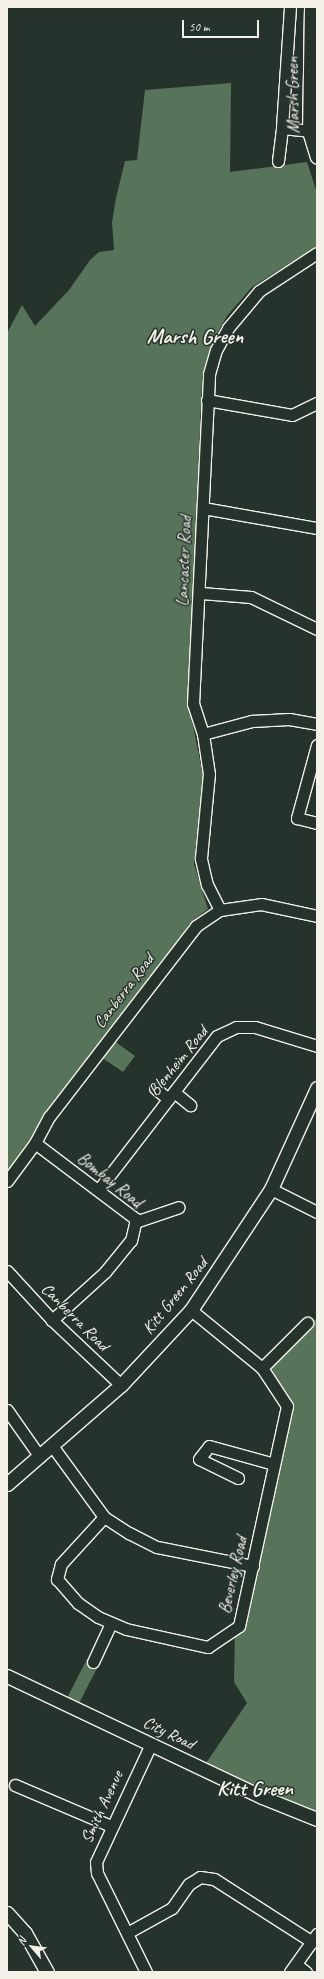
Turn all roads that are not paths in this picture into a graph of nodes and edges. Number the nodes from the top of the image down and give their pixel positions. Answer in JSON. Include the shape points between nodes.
{"nodes":[{"id":1,"x":290,"y":7,"type":"edge"},
{"id":2,"x":311,"y":7,"type":"edge"},
{"id":3,"x":282,"y":128,"type":"junction"},
{"id":4,"x":309,"y":131,"type":"junction"},
{"id":5,"x":317,"y":157,"type":"edge"},
{"id":6,"x":278,"y":161,"type":"dead end"},
{"id":7,"x":317,"y":253,"type":"edge"},
{"id":8,"x":207,"y":400,"type":"junction"},
{"id":9,"x":317,"y":403,"type":"edge"},
{"id":10,"x":203,"y":508,"type":"junction"},
{"id":11,"x":317,"y":528,"type":"edge"},
{"id":12,"x":201,"y":593,"type":"junction"},
{"id":13,"x":317,"y":629,"type":"edge"},
{"id":14,"x":317,"y":724,"type":"edge"},
{"id":15,"x":203,"y":734,"type":"junction"},
{"id":16,"x":317,"y":745,"type":"edge"},
{"id":17,"x":317,"y":823,"type":"edge"},
{"id":18,"x":220,"y":910,"type":"junction"},
{"id":19,"x":317,"y":916,"type":"edge"},
{"id":20,"x":196,"y":926,"type":"junction"},
{"id":21,"x":201,"y":937,"type":"dead end"},
{"id":22,"x":317,"y":1046,"type":"edge"},
{"id":23,"x":155,"y":1088,"type":"dead end"},
{"id":24,"x":317,"y":1088,"type":"edge"},
{"id":25,"x":171,"y":1096,"type":"junction"},
{"id":26,"x":190,"y":1105,"type":"dead end"},
{"id":27,"x":35,"y":1143,"type":"junction"},
{"id":28,"x":7,"y":1181,"type":"edge"},
{"id":29,"x":99,"y":1189,"type":"junction"},
{"id":30,"x":270,"y":1189,"type":"junction"},
{"id":31,"x":179,"y":1207,"type":"dead end"},
{"id":32,"x":317,"y":1212,"type":"edge"},
{"id":33,"x":135,"y":1222,"type":"junction"},
{"id":34,"x":7,"y":1271,"type":"edge"},
{"id":35,"x":191,"y":1310,"type":"junction"},
{"id":36,"x":52,"y":1320,"type":"junction"},
{"id":37,"x":307,"y":1323,"type":"dead end"},
{"id":38,"x":262,"y":1368,"type":"junction"},
{"id":39,"x":121,"y":1385,"type":"junction"},
{"id":40,"x":7,"y":1410,"type":"edge"},
{"id":41,"x":53,"y":1447,"type":"junction"},
{"id":42,"x":40,"y":1457,"type":"junction"},
{"id":43,"x":274,"y":1464,"type":"junction"},
{"id":44,"x":238,"y":1478,"type":"dead end"},
{"id":45,"x":7,"y":1484,"type":"edge"},
{"id":46,"x":104,"y":1517,"type":"junction"},
{"id":47,"x":253,"y":1566,"type":"junction"},
{"id":48,"x":111,"y":1623,"type":"junction"},
{"id":49,"x":93,"y":1662,"type":"dead end"},
{"id":50,"x":7,"y":1676,"type":"edge"},
{"id":51,"x":151,"y":1744,"type":"junction"},
{"id":52,"x":15,"y":1785,"type":"dead end"},
{"id":53,"x":317,"y":1819,"type":"edge"},
{"id":54,"x":111,"y":1826,"type":"junction"},
{"id":55,"x":7,"y":1913,"type":"edge"},
{"id":56,"x":127,"y":1933,"type":"junction"},
{"id":57,"x":314,"y":1938,"type":"edge"},
{"id":58,"x":293,"y":1968,"type":"edge"},
{"id":59,"x":47,"y":1972,"type":"edge"},
{"id":60,"x":146,"y":1972,"type":"edge"},
{"id":61,"x":306,"y":1972,"type":"edge"}],
"edges":[{"from":1,"to":3,"type":"street"},
{"from":2,"to":4,"type":"street","name":"Marsh Green"},
{"from":3,"to":4,"type":"street"},
{"from":3,"to":6,"type":"street"},
{"from":4,"to":5,"type":"street","name":"Marsh Green"},
{"from":7,"to":8,"type":"street","name":"Lancaster Road","via":[[259,291],[228,328],[216,350]]},
{"from":8,"to":9,"type":"street","via":[[292,415]]},
{"from":8,"to":10,"type":"street","name":"Lancaster Road"},
{"from":10,"to":11,"type":"street"},
{"from":10,"to":12,"type":"street","name":"Lancaster Road"},
{"from":12,"to":13,"type":"street","via":[[251,597]]},
{"from":12,"to":15,"type":"street","name":"Lancaster Road","via":[[193,704]]},
{"from":14,"to":15,"type":"street","via":[[289,719],[252,721]]},
{"from":15,"to":18,"type":"street","name":"Lancaster Road","via":[[209,774],[200,858],[207,885]]},
{"from":16,"to":17,"type":"street","via":[[297,818]]},
{"from":18,"to":19,"type":"street","name":"Canberra Road","via":[[261,904]]},
{"from":18,"to":20,"type":"street","name":"Canberra Road"},
{"from":20,"to":21,"type":"street"},
{"from":20,"to":27,"type":"street","name":"Canberra Road","via":[[49,1117]]},
{"from":22,"to":25,"type":"street","name":"Blenheim Road","via":[[255,1027],[236,1027],[217,1036]]},
{"from":23,"to":25,"type":"street"},
{"from":24,"to":30,"type":"street","name":"Kitt Green Road"},
{"from":25,"to":26,"type":"street"},
{"from":25,"to":29,"type":"street","name":"Blenheim Road"},
{"from":27,"to":28,"type":"street","name":"Canberra Road"},
{"from":27,"to":29,"type":"street","name":"Bombay Road"},
{"from":29,"to":33,"type":"street","name":"Bombay Road","via":[[136,1219]]},
{"from":30,"to":32,"type":"street"},
{"from":30,"to":35,"type":"street","name":"Kitt Green Road"},
{"from":31,"to":33,"type":"street"},
{"from":33,"to":36,"type":"street","name":"Bombay Road","via":[[131,1240],[105,1272]]},
{"from":34,"to":36,"type":"street","name":"Canberra Road"},
{"from":35,"to":38,"type":"street","name":"Beverley Road"},
{"from":35,"to":39,"type":"street","name":"Kitt Green Road"},
{"from":36,"to":39,"type":"street","name":"Canberra Road"},
{"from":37,"to":38,"type":"street"},
{"from":38,"to":43,"type":"street","name":"Beverley Road","via":[[287,1406]]},
{"from":39,"to":41,"type":"street","name":"Kitt Green Road"},
{"from":40,"to":42,"type":"street"},
{"from":41,"to":42,"type":"street","name":"Kitt Green Road"},
{"from":41,"to":46,"type":"street"},
{"from":42,"to":45,"type":"street","name":"Kitt Green Road"},
{"from":43,"to":44,"type":"street","via":[[209,1446],[199,1459]]},
{"from":43,"to":47,"type":"street","name":"Beverley Road"},
{"from":46,"to":47,"type":"street","via":[[157,1547]]},
{"from":46,"to":48,"type":"street","name":"Beverley Road","via":[[61,1564],[57,1578],[78,1603]]},
{"from":47,"to":48,"type":"street","name":"Beverley Road","via":[[239,1626],[208,1647]]},
{"from":48,"to":49,"type":"street"},
{"from":50,"to":51,"type":"street","name":"City Road"},
{"from":51,"to":53,"type":"street","name":"City Road","via":[[262,1797]]},
{"from":51,"to":54,"type":"street","name":"Smith Avenue"},
{"from":52,"to":54,"type":"street"},
{"from":54,"to":56,"type":"street","name":"Smith Avenue","via":[[98,1853],[96,1867]]},
{"from":55,"to":59,"type":"street","via":[[25,1933]]},
{"from":56,"to":57,"type":"street","via":[[172,1908],[189,1884],[200,1876],[214,1880]]},
{"from":56,"to":60,"type":"street","name":"Smith Avenue"},
{"from":57,"to":58,"type":"street"},
{"from":58,"to":61,"type":"street"}]}
